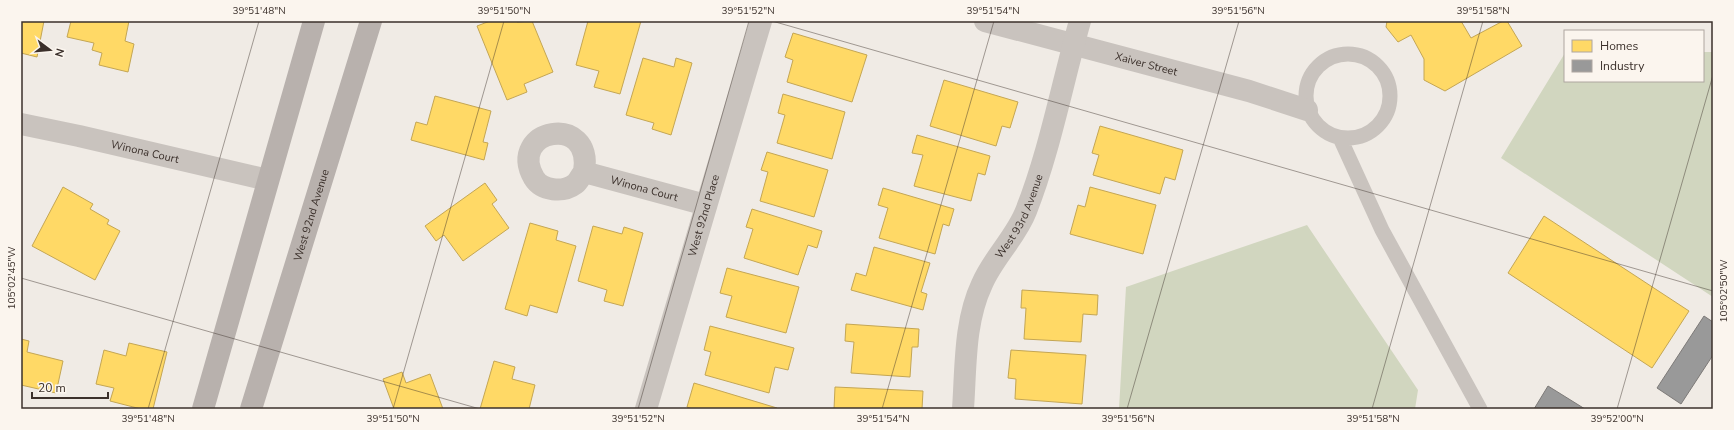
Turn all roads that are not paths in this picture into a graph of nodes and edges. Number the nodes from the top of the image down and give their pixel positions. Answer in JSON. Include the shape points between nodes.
{"nodes":[{"id":1,"x":314,"y":21,"type":"edge"},
{"id":2,"x":371,"y":21,"type":"edge"},
{"id":3,"x":761,"y":21,"type":"edge"},
{"id":4,"x":985,"y":21,"type":"edge"},
{"id":5,"x":1080,"y":21,"type":"edge"},
{"id":6,"x":1074,"y":43,"type":"junction"},
{"id":7,"x":1307,"y":110,"type":"junction"},
{"id":8,"x":21,"y":124,"type":"edge"},
{"id":9,"x":1340,"y":138,"type":"junction"},
{"id":10,"x":584,"y":172,"type":"dead end"},
{"id":11,"x":268,"y":180,"type":"junction"},
{"id":12,"x":706,"y":205,"type":"junction"},
{"id":13,"x":203,"y":409,"type":"edge"},
{"id":14,"x":251,"y":409,"type":"edge"},
{"id":15,"x":646,"y":409,"type":"edge"},
{"id":16,"x":963,"y":409,"type":"edge"},
{"id":17,"x":1480,"y":409,"type":"edge"}],
"edges":[{"from":1,"to":11,"type":"main road"},
{"from":2,"to":14,"type":"main road","name":"West 92nd Avenue"},
{"from":3,"to":12,"type":"street","name":"West 92nd Place"},
{"from":4,"to":6,"type":"street","name":"Xaiver Street"},
{"from":5,"to":6,"type":"street","name":"West 93rd Avenue"},
{"from":6,"to":7,"type":"street","name":"Xaiver Street","via":[[1249,91]]},
{"from":6,"to":16,"type":"street","name":"West 93rd Avenue","via":[[1044,159],[1026,213],[982,283],[973,308],[968,337]]},
{"from":7,"to":9,"type":"lane","via":[[1320,129]]},
{"from":7,"to":9,"type":"lane","via":[[1307,80],[1326,58],[1341,53],[1355,53],[1375,63],[1388,81],[1388,110],[1380,124],[1369,133],[1355,138]]},
{"from":8,"to":11,"type":"street","name":"Winona Court"},
{"from":9,"to":17,"type":"lane","via":[[1382,230]]},
{"from":10,"to":12,"type":"street","name":"Winona Court"},
{"from":11,"to":13,"type":"main road"},
{"from":12,"to":15,"type":"street","name":"West 92nd Place"}]}
